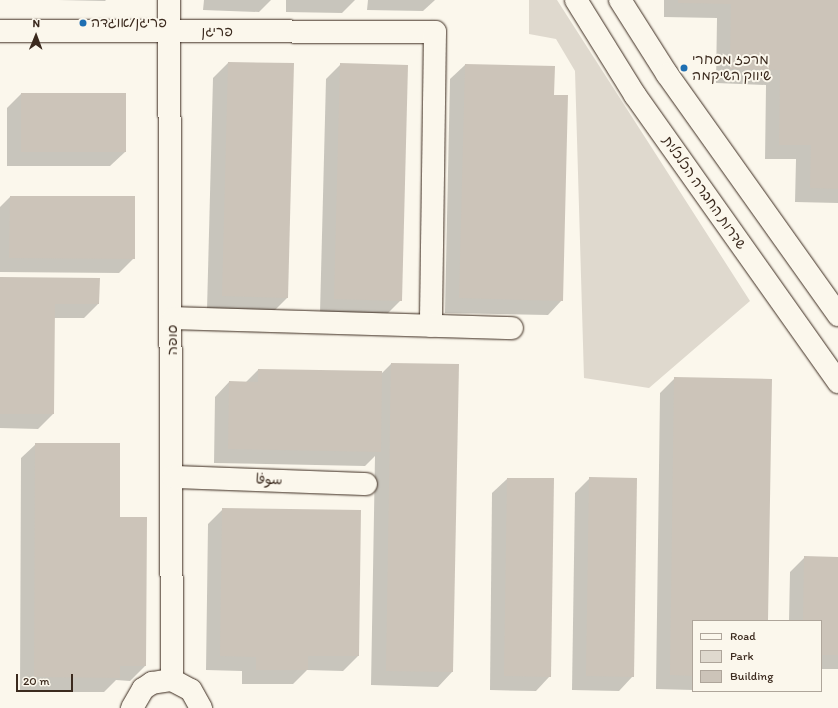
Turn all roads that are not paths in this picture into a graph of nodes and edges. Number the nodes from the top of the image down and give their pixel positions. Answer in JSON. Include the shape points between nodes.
{"nodes":[{"id":1,"x":169,"y":0,"type":"edge"},
{"id":2,"x":576,"y":0,"type":"edge"},
{"id":3,"x":620,"y":0,"type":"edge"},
{"id":4,"x":0,"y":31,"type":"edge"},
{"id":5,"x":169,"y":32,"type":"junction"},
{"id":6,"x":838,"y":315,"type":"edge"},
{"id":7,"x":173,"y":318,"type":"junction"},
{"id":8,"x":431,"y":326,"type":"junction"},
{"id":9,"x":512,"y":328,"type":"dead end"},
{"id":10,"x":838,"y":382,"type":"edge"},
{"id":11,"x":173,"y":477,"type":"junction"},
{"id":12,"x":366,"y":484,"type":"dead end"},
{"id":13,"x":172,"y":680,"type":"junction"},
{"id":14,"x":132,"y":708,"type":"edge"},
{"id":15,"x":201,"y":708,"type":"edge"}],
"edges":[{"from":1,"to":5,"type":"street","name":"סופה"},
{"from":2,"to":10,"type":"street","name":"שדרות החברה הכלכלית","via":[[635,95]]},
{"from":3,"to":6,"type":"street","via":[[667,74]]},
{"from":4,"to":5,"type":"street","name":"פריגן"},
{"from":5,"to":7,"type":"street","name":"סופה"},
{"from":5,"to":8,"type":"street","name":"פריגן","via":[[435,32]]},
{"from":7,"to":8,"type":"street"},
{"from":7,"to":11,"type":"street","name":"סופה"},
{"from":8,"to":9,"type":"street"},
{"from":11,"to":12,"type":"street","name":"سوفا"},
{"from":11,"to":13,"type":"street","name":"סופה"},
{"from":13,"to":14,"type":"street","via":[[152,683],[143,689]]},
{"from":13,"to":15,"type":"street","via":[[191,690]]}]}
